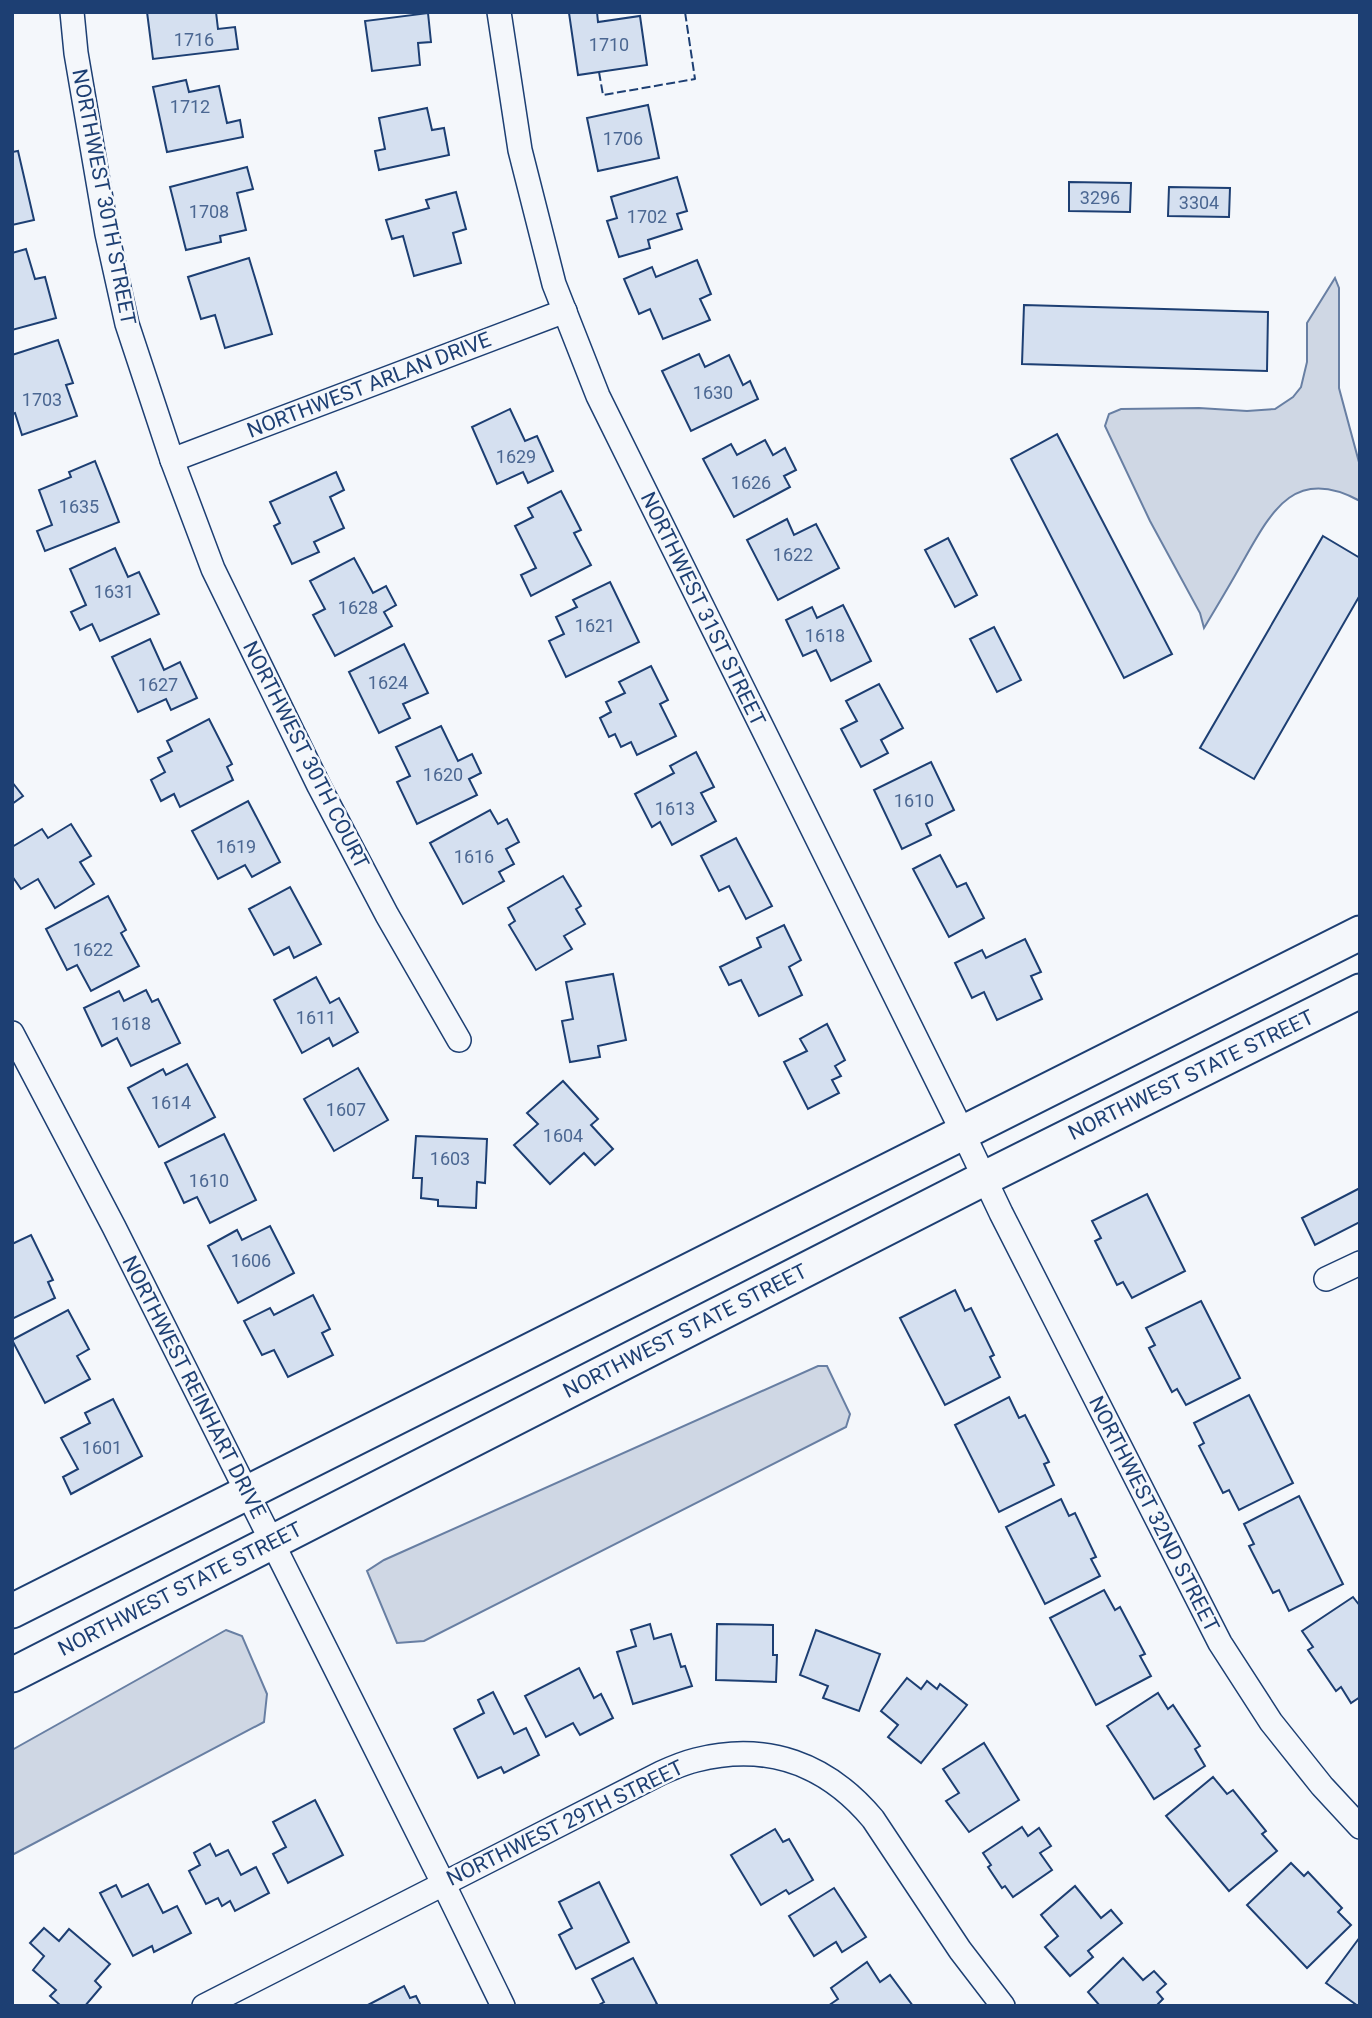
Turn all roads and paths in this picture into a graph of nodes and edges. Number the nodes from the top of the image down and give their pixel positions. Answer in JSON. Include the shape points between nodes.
{"nodes":[{"id":1,"x":72,"y":12,"type":"edge"},
{"id":2,"x":499,"y":12,"type":"edge"},
{"id":3,"x":565,"y":311,"type":"junction"},
{"id":4,"x":172,"y":460,"type":"junction"},
{"id":5,"x":1360,"y":933,"type":"edge"},
{"id":6,"x":1360,"y":991,"type":"edge"},
{"id":7,"x":12,"y":1033,"type":"edge"},
{"id":8,"x":459,"y":1040,"type":"dead end"},
{"id":9,"x":963,"y":1133,"type":"junction"},
{"id":10,"x":983,"y":1179,"type":"junction"},
{"id":11,"x":1360,"y":1263,"type":"edge"},
{"id":12,"x":1326,"y":1279,"type":"dead end"},
{"id":13,"x":247,"y":1493,"type":"junction"},
{"id":14,"x":272,"y":1542,"type":"junction"},
{"id":15,"x":12,"y":1611,"type":"edge"},
{"id":16,"x":12,"y":1675,"type":"edge"},
{"id":17,"x":1360,"y":1826,"type":"edge"},
{"id":18,"x":443,"y":1883,"type":"junction"},
{"id":19,"x":204,"y":2006,"type":"edge"},
{"id":20,"x":503,"y":2006,"type":"edge"},
{"id":21,"x":1003,"y":2006,"type":"edge"}],
"edges":[{"from":1,"to":4,"type":"street","name":"NORTHWEST 30TH STREET","via":[[105,221],[127,324]]},
{"from":2,"to":3,"type":"street","name":"NORTHWEST 31ST STREET","via":[[520,150]]},
{"from":3,"to":4,"type":"street","name":"NORTHWEST ARLAN DRIVE"},
{"from":3,"to":9,"type":"street","name":"NORTHWEST 31ST STREET","via":[[597,396]]},
{"from":4,"to":8,"type":"street","name":"NORTHWEST 30TH COURT","via":[[213,569],[319,786]]},
{"from":5,"to":9,"type":"main road"},
{"from":6,"to":10,"type":"main road","name":"NORTHWEST STATE STREET"},
{"from":7,"to":13,"type":"street","name":"NORTHWEST REINHART DRIVE"},
{"from":9,"to":10,"type":"street","name":"NORTHWEST 31ST STREET"},
{"from":9,"to":13,"type":"main road"},
{"from":10,"to":14,"type":"main road","name":"NORTHWEST STATE STREET"},
{"from":10,"to":17,"type":"street","name":"NORTHWEST 32ND STREET","via":[[1220,1643],[1271,1722]]},
{"from":11,"to":12,"type":"street"},
{"from":13,"to":14,"type":"street","name":"NORTHWEST REINHART DRIVE"},
{"from":13,"to":15,"type":"main road"},
{"from":14,"to":16,"type":"main road","name":"NORTHWEST STATE STREET"},
{"from":14,"to":18,"type":"street","name":"NORTHWEST REINHART DRIVE"},
{"from":18,"to":19,"type":"street","name":"NORTHWEST 29TH STREET"},
{"from":18,"to":20,"type":"street","name":"NORTHWEST REINHART DRIVE"},
{"from":18,"to":21,"type":"street","name":"NORTHWEST 29TH STREET","via":[[661,1773],[695,1760],[765,1754],[821,1772],[858,1800]]}]}
